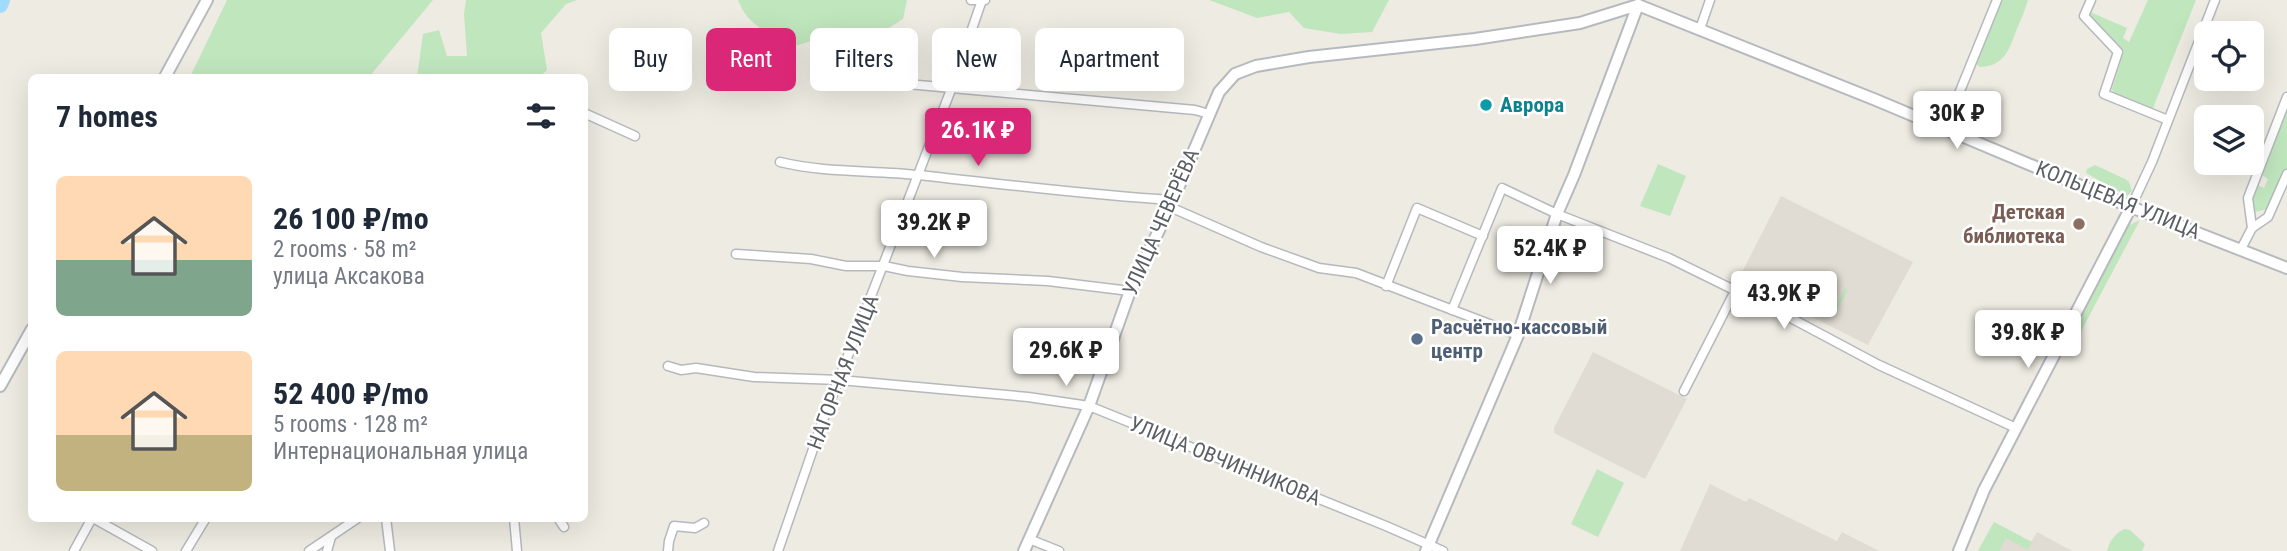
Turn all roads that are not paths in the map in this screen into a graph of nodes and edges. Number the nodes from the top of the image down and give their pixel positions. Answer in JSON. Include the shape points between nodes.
{"nodes":[{"id":1,"x":207,"y":0,"type":"edge"},
{"id":2,"x":971,"y":0,"type":"edge"},
{"id":3,"x":984,"y":0,"type":"edge"},
{"id":4,"x":1710,"y":0,"type":"edge"},
{"id":5,"x":1997,"y":0,"type":"edge"},
{"id":6,"x":2091,"y":0,"type":"edge"},
{"id":7,"x":2215,"y":0,"type":"edge"},
{"id":8,"x":1637,"y":2,"type":"edge"},
{"id":9,"x":974,"y":28,"type":"edge"},
{"id":10,"x":1700,"y":29,"type":"junction"},
{"id":11,"x":167,"y":74,"type":"edge"},
{"id":12,"x":951,"y":91,"type":"edge"},
{"id":13,"x":988,"y":91,"type":"edge"},
{"id":14,"x":2287,"y":97,"type":"edge"},
{"id":15,"x":1209,"y":114,"type":"junction"},
{"id":16,"x":588,"y":115,"type":"edge"},
{"id":17,"x":2168,"y":120,"type":"junction"},
{"id":18,"x":1945,"y":128,"type":"junction"},
{"id":19,"x":635,"y":136,"type":"dead end"},
{"id":20,"x":780,"y":162,"type":"dead end"},
{"id":21,"x":2287,"y":174,"type":"edge"},
{"id":22,"x":918,"y":175,"type":"junction"},
{"id":23,"x":1171,"y":204,"type":"junction"},
{"id":24,"x":2131,"y":207,"type":"junction"},
{"id":25,"x":1557,"y":214,"type":"junction"},
{"id":26,"x":2252,"y":228,"type":"junction"},
{"id":27,"x":1483,"y":236,"type":"junction"},
{"id":28,"x":2241,"y":249,"type":"junction"},
{"id":29,"x":736,"y":254,"type":"dead end"},
{"id":30,"x":884,"y":266,"type":"junction"},
{"id":31,"x":2287,"y":268,"type":"edge"},
{"id":32,"x":1385,"y":286,"type":"junction"},
{"id":33,"x":1130,"y":291,"type":"junction"},
{"id":34,"x":1735,"y":291,"type":"junction"},
{"id":35,"x":1452,"y":310,"type":"junction"},
{"id":36,"x":1518,"y":335,"type":"junction"},
{"id":37,"x":28,"y":336,"type":"edge"},
{"id":38,"x":667,"y":366,"type":"dead end"},
{"id":39,"x":840,"y":380,"type":"junction"},
{"id":40,"x":0,"y":386,"type":"edge"},
{"id":41,"x":1684,"y":391,"type":"dead end"},
{"id":42,"x":1089,"y":406,"type":"junction"},
{"id":43,"x":2016,"y":428,"type":"junction"},
{"id":44,"x":90,"y":522,"type":"edge"},
{"id":45,"x":99,"y":522,"type":"edge"},
{"id":46,"x":204,"y":522,"type":"edge"},
{"id":47,"x":352,"y":522,"type":"edge"},
{"id":48,"x":386,"y":522,"type":"edge"},
{"id":49,"x":514,"y":522,"type":"edge"},
{"id":50,"x":561,"y":522,"type":"edge"},
{"id":51,"x":704,"y":523,"type":"dead end"},
{"id":52,"x":564,"y":527,"type":"dead end"},
{"id":53,"x":331,"y":537,"type":"junction"},
{"id":54,"x":1029,"y":539,"type":"junction"},
{"id":55,"x":1427,"y":548,"type":"edge"},
{"id":56,"x":74,"y":551,"type":"edge"},
{"id":57,"x":152,"y":551,"type":"edge"},
{"id":58,"x":186,"y":551,"type":"edge"},
{"id":59,"x":309,"y":551,"type":"edge"},
{"id":60,"x":327,"y":551,"type":"edge"},
{"id":61,"x":390,"y":551,"type":"edge"},
{"id":62,"x":517,"y":551,"type":"edge"},
{"id":63,"x":668,"y":551,"type":"edge"},
{"id":64,"x":778,"y":551,"type":"edge"},
{"id":65,"x":1024,"y":551,"type":"edge"},
{"id":66,"x":1059,"y":551,"type":"edge"},
{"id":67,"x":1443,"y":551,"type":"edge"},
{"id":68,"x":1959,"y":551,"type":"edge"}],
"edges":[{"from":1,"to":11,"type":"street"},
{"from":2,"to":3,"type":"street"},
{"from":3,"to":9,"type":"street","name":"НАГОРНАЯ УЛИЦА"},
{"from":4,"to":10,"type":"street"},
{"from":5,"to":18,"type":"street"},
{"from":6,"to":17,"type":"street","via":[[2084,16],[2118,52],[2104,94]]},
{"from":7,"to":17,"type":"street"},
{"from":8,"to":10,"type":"street","name":"КОЛЬЦЕВАЯ УЛИЦА"},
{"from":8,"to":15,"type":"street","name":"УЛИЦА ЧЕВЕРЁВА","via":[[1580,23],[1256,66],[1235,74],[1219,92]]},
{"from":8,"to":25,"type":"street"},
{"from":10,"to":18,"type":"street","name":"КОЛЬЦЕВАЯ УЛИЦА"},
{"from":12,"to":22,"type":"street","name":"НАГОРНАЯ УЛИЦА"},
{"from":13,"to":15,"type":"street"},
{"from":14,"to":26,"type":"street","via":[[2248,198]]},
{"from":15,"to":23,"type":"street","name":"УЛИЦА ЧЕВЕРЁВА"},
{"from":16,"to":19,"type":"street"},
{"from":17,"to":24,"type":"street"},
{"from":18,"to":24,"type":"street","name":"КОЛЬЦЕВАЯ УЛИЦА"},
{"from":20,"to":22,"type":"street","via":[[802,168]]},
{"from":21,"to":26,"type":"street","via":[[2268,217]]},
{"from":22,"to":23,"type":"street"},
{"from":22,"to":30,"type":"street","name":"НАГОРНАЯ УЛИЦА"},
{"from":23,"to":32,"type":"street","via":[[1261,247]]},
{"from":23,"to":33,"type":"street","name":"УЛИЦА ЧЕВЕРЁВА"},
{"from":24,"to":28,"type":"street","name":"КОЛЬЦЕВАЯ УЛИЦА"},
{"from":24,"to":43,"type":"street"},
{"from":25,"to":27,"type":"street","via":[[1503,188]]},
{"from":25,"to":34,"type":"street","via":[[1669,258]]},
{"from":25,"to":36,"type":"street"},
{"from":26,"to":28,"type":"street"},
{"from":27,"to":32,"type":"street","via":[[1417,208]]},
{"from":27,"to":35,"type":"street"},
{"from":28,"to":31,"type":"street","name":"КОЛЬЦЕВАЯ УЛИЦА"},
{"from":29,"to":30,"type":"street"},
{"from":30,"to":33,"type":"street"},
{"from":30,"to":39,"type":"street","name":"НАГОРНАЯ УЛИЦА"},
{"from":32,"to":35,"type":"street"},
{"from":33,"to":42,"type":"street","name":"УЛИЦА ЧЕВЕРЁВА"},
{"from":34,"to":41,"type":"street"},
{"from":34,"to":43,"type":"street"},
{"from":35,"to":36,"type":"street"},
{"from":36,"to":55,"type":"street"},
{"from":37,"to":40,"type":"street"},
{"from":38,"to":39,"type":"street","name":"УЛИЦА ОВЧИННИКОВА","via":[[754,377]]},
{"from":39,"to":42,"type":"street","name":"УЛИЦА ОВЧИННИКОВА"},
{"from":39,"to":64,"type":"street","name":"НАГОРНАЯ УЛИЦА"},
{"from":42,"to":54,"type":"street","name":"УЛИЦА ЧЕВЕРЁВА"},
{"from":42,"to":55,"type":"street","name":"УЛИЦА ОВЧИННИКОВА"},
{"from":43,"to":68,"type":"street"},
{"from":44,"to":56,"type":"street"},
{"from":45,"to":57,"type":"street"},
{"from":46,"to":58,"type":"street"},
{"from":47,"to":53,"type":"street"},
{"from":48,"to":61,"type":"street"},
{"from":49,"to":62,"type":"street"},
{"from":50,"to":52,"type":"street"},
{"from":51,"to":63,"type":"street","via":[[695,528],[674,526]]},
{"from":53,"to":59,"type":"street"},
{"from":53,"to":60,"type":"street"},
{"from":54,"to":65,"type":"street","name":"УЛИЦА ЧЕВЕРЁВА"},
{"from":54,"to":66,"type":"street"},
{"from":55,"to":67,"type":"street","name":"УЛИЦА ОВЧИННИКОВА"}]}
